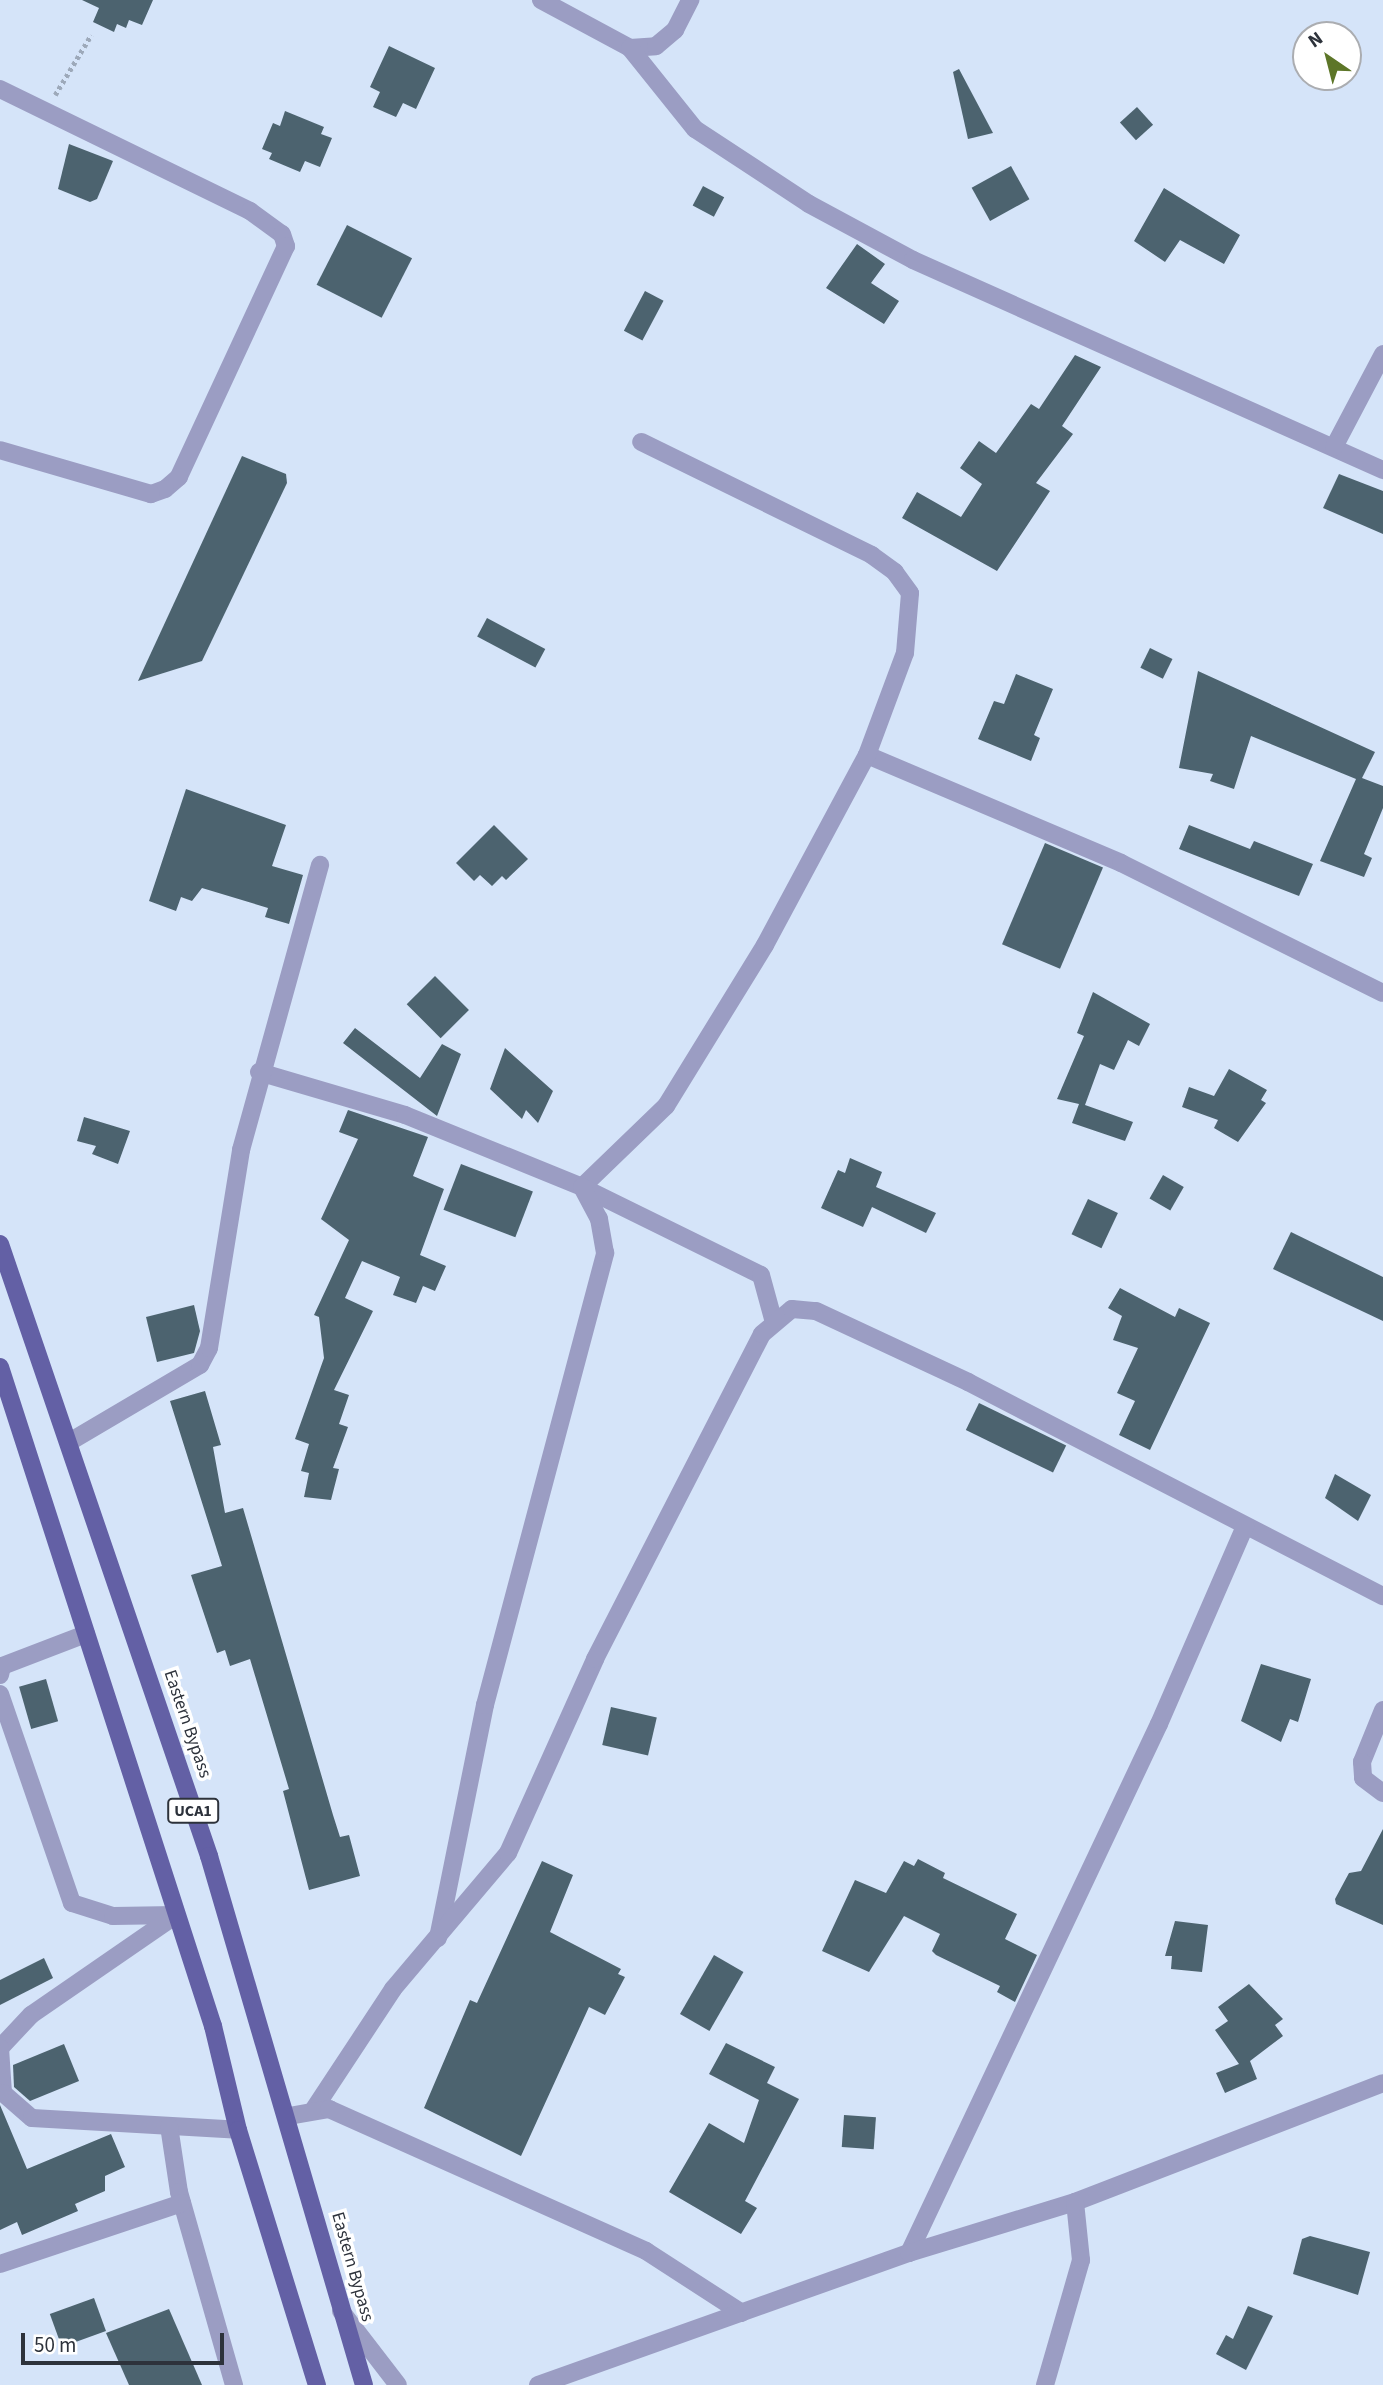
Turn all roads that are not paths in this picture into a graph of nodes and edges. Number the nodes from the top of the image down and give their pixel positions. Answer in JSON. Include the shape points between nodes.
{"nodes":[{"id":1,"x":541,"y":0,"type":"edge"},
{"id":2,"x":690,"y":0,"type":"edge"},
{"id":3,"x":630,"y":48,"type":"junction"},
{"id":4,"x":0,"y":89,"type":"edge"},
{"id":5,"x":1383,"y":354,"type":"edge"},
{"id":6,"x":641,"y":442,"type":"dead end"},
{"id":7,"x":1334,"y":447,"type":"junction"},
{"id":8,"x":0,"y":450,"type":"edge"},
{"id":9,"x":1383,"y":470,"type":"edge"},
{"id":10,"x":867,"y":755,"type":"junction"},
{"id":11,"x":320,"y":865,"type":"dead end"},
{"id":12,"x":1383,"y":993,"type":"edge"},
{"id":13,"x":259,"y":1072,"type":"junction"},
{"id":14,"x":582,"y":1186,"type":"junction"},
{"id":15,"x":0,"y":1244,"type":"edge"},
{"id":16,"x":774,"y":1319,"type":"junction"},
{"id":17,"x":0,"y":1367,"type":"edge"},
{"id":18,"x":71,"y":1441,"type":"junction"},
{"id":19,"x":1245,"y":1526,"type":"junction"},
{"id":20,"x":1383,"y":1596,"type":"edge"},
{"id":21,"x":86,"y":1634,"type":"junction"},
{"id":22,"x":0,"y":1675,"type":"edge"},
{"id":23,"x":0,"y":1694,"type":"edge"},
{"id":24,"x":1383,"y":1710,"type":"edge"},
{"id":25,"x":1383,"y":1793,"type":"edge"},
{"id":26,"x":176,"y":1915,"type":"junction"},
{"id":27,"x":437,"y":1943,"type":"junction"},
{"id":28,"x":1383,"y":2083,"type":"edge"},
{"id":29,"x":314,"y":2109,"type":"junction"},
{"id":30,"x":289,"y":2116,"type":"junction"},
{"id":31,"x":169,"y":2126,"type":"junction"},
{"id":32,"x":239,"y":2130,"type":"junction"},
{"id":33,"x":1076,"y":2202,"type":"junction"},
{"id":34,"x":182,"y":2203,"type":"junction"},
{"id":35,"x":909,"y":2253,"type":"junction"},
{"id":36,"x":0,"y":2264,"type":"edge"},
{"id":37,"x":341,"y":2311,"type":"junction"},
{"id":38,"x":742,"y":2313,"type":"junction"},
{"id":39,"x":234,"y":2385,"type":"edge"},
{"id":40,"x":317,"y":2385,"type":"edge"},
{"id":41,"x":364,"y":2385,"type":"edge"},
{"id":42,"x":398,"y":2385,"type":"edge"},
{"id":43,"x":538,"y":2385,"type":"edge"},
{"id":44,"x":1045,"y":2385,"type":"edge"}],
"edges":[{"from":1,"to":3,"type":"street"},
{"from":2,"to":3,"type":"street","via":[[675,30],[656,46]]},
{"from":3,"to":7,"type":"street","via":[[695,129],[809,204],[913,260]]},
{"from":4,"to":8,"type":"street","via":[[250,211],[282,234],[286,246],[179,477],[165,489],[139,491]]},
{"from":5,"to":7,"type":"street"},
{"from":6,"to":10,"type":"street","via":[[872,555],[895,572],[910,593],[912,620]]},
{"from":7,"to":9,"type":"street"},
{"from":10,"to":12,"type":"street","via":[[1121,863]]},
{"from":10,"to":14,"type":"street","via":[[765,945],[666,1106]]},
{"from":11,"to":13,"type":"street"},
{"from":13,"to":14,"type":"street","via":[[405,1115]]},
{"from":13,"to":18,"type":"street","via":[[209,1348],[201,1364]]},
{"from":14,"to":16,"type":"street","via":[[761,1275]]},
{"from":14,"to":27,"type":"street","via":[[599,1219],[605,1253],[485,1704]]},
{"from":15,"to":18,"type":"main road","name":"Eastern Bypass","number":"UCA1"},
{"from":16,"to":19,"type":"street","via":[[792,1309],[816,1311],[968,1382]]},
{"from":16,"to":27,"type":"street","via":[[596,1659],[508,1853]]},
{"from":17,"to":21,"type":"main road","number":"UCA1"},
{"from":18,"to":30,"type":"main road","name":"Eastern Bypass","number":"UCA1"},
{"from":19,"to":20,"type":"street"},
{"from":19,"to":35,"type":"street","via":[[1159,1724]]},
{"from":21,"to":22,"type":"street","via":[[2,1666]]},
{"from":21,"to":26,"type":"main road","number":"UCA1"},
{"from":23,"to":26,"type":"street","via":[[72,1903],[113,1916]]},
{"from":24,"to":25,"type":"street","via":[[1362,1762],[1363,1778]]},
{"from":26,"to":31,"type":"street","via":[[32,2015],[0,2048],[4,2093],[32,2118]]},
{"from":26,"to":32,"type":"main road","number":"UCA1","via":[[213,2026]]},
{"from":27,"to":29,"type":"street","via":[[393,1989]]},
{"from":28,"to":33,"type":"street"},
{"from":29,"to":30,"type":"street"},
{"from":29,"to":38,"type":"street","via":[[330,2109],[646,2251]]},
{"from":30,"to":37,"type":"main road","name":"Eastern Bypass","number":"UCA1"},
{"from":31,"to":32,"type":"street"},
{"from":31,"to":34,"type":"street"},
{"from":32,"to":40,"type":"main road","number":"UCA1"},
{"from":33,"to":35,"type":"street"},
{"from":33,"to":44,"type":"street","via":[[1081,2260]]},
{"from":34,"to":36,"type":"street"},
{"from":34,"to":39,"type":"street"},
{"from":35,"to":38,"type":"street"},
{"from":37,"to":41,"type":"main road","name":"Eastern Bypass","number":"UCA1"},
{"from":37,"to":42,"type":"street"},
{"from":38,"to":43,"type":"street"}]}
